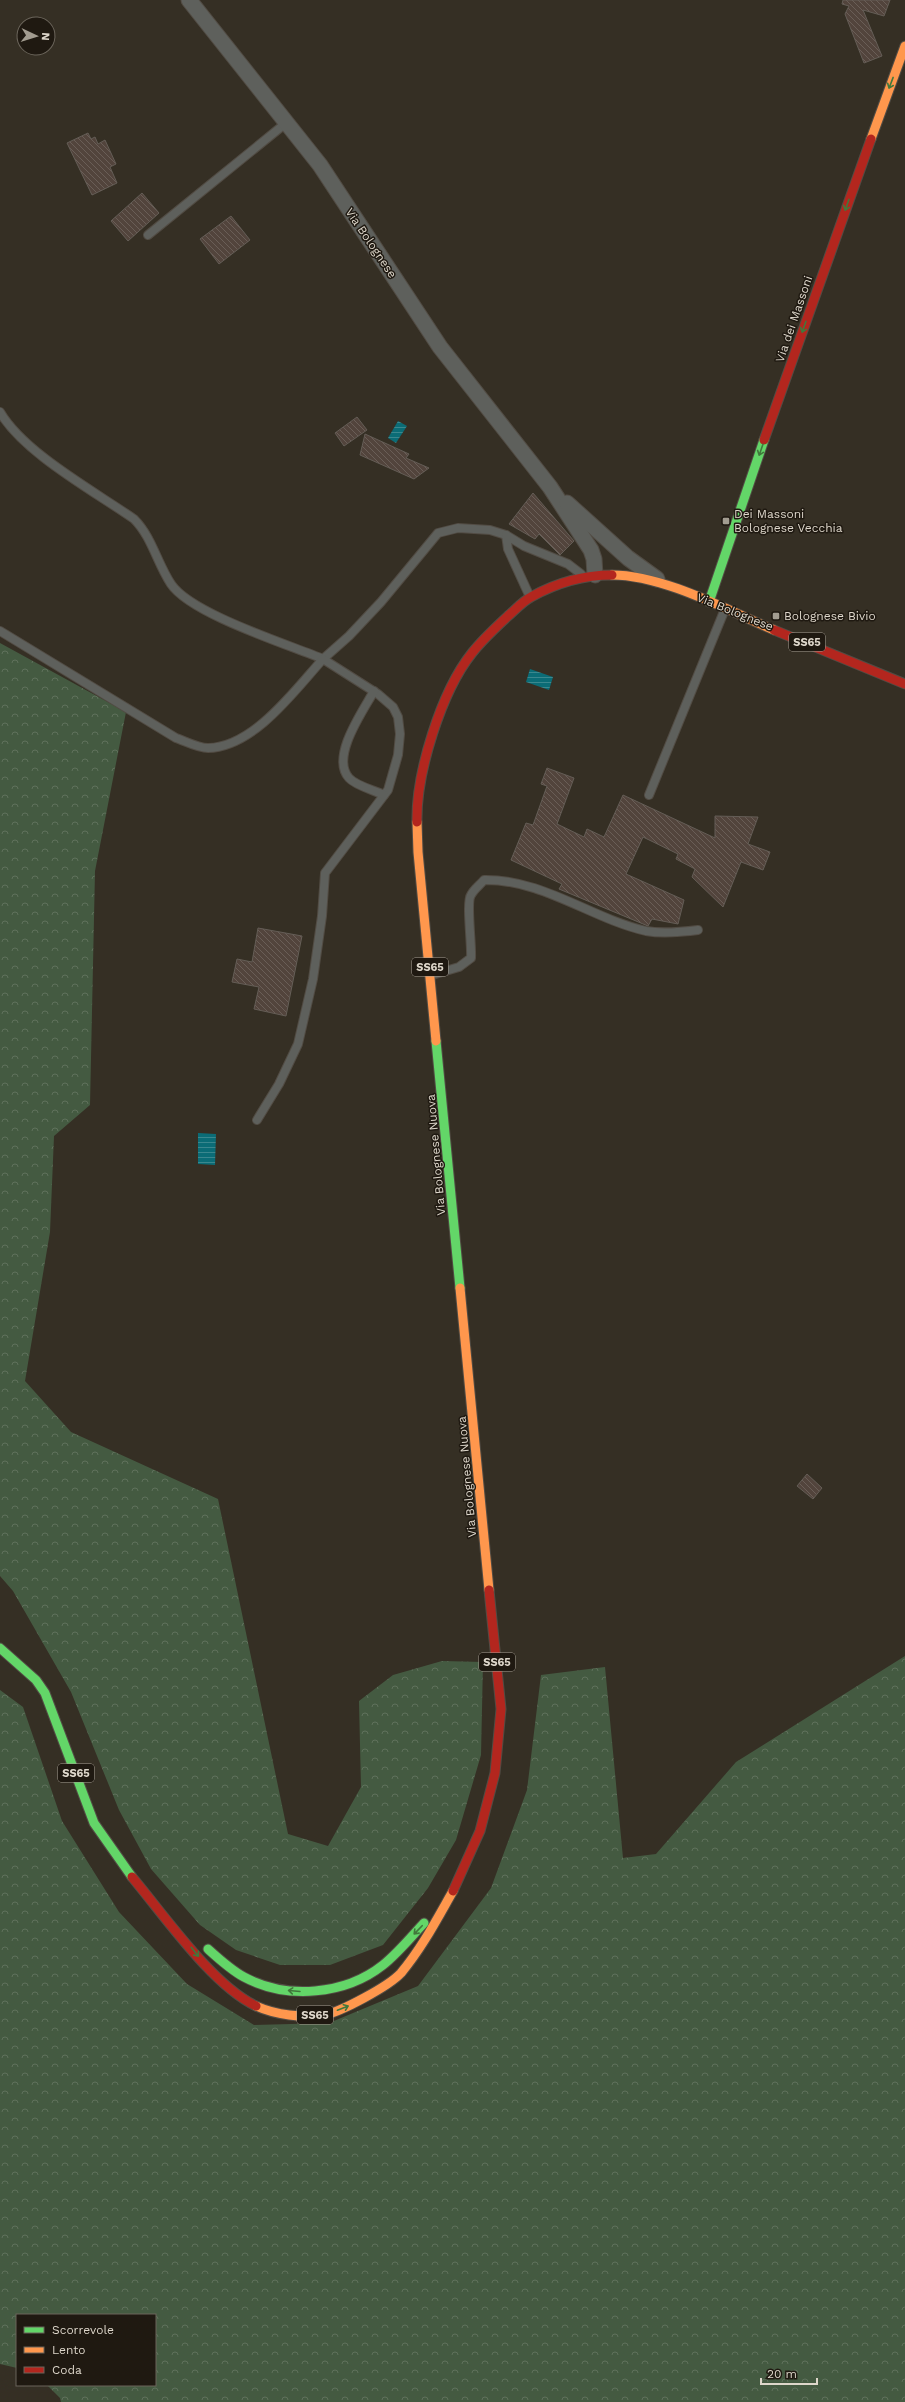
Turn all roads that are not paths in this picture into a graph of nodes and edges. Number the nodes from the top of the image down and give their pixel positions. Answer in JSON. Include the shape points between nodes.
{"nodes":[{"id":1,"x":189,"y":0,"type":"edge"},
{"id":2,"x":905,"y":46,"type":"edge"},
{"id":3,"x":286,"y":123,"type":"junction"},
{"id":4,"x":148,"y":235,"type":"dead end"},
{"id":5,"x":0,"y":412,"type":"edge"},
{"id":6,"x":550,"y":487,"type":"junction"},
{"id":7,"x":506,"y":535,"type":"junction"},
{"id":8,"x":616,"y":547,"type":"junction"},
{"id":9,"x":594,"y":559,"type":"junction"},
{"id":10,"x":590,"y":575,"type":"junction"},
{"id":11,"x":664,"y":584,"type":"junction"},
{"id":12,"x":530,"y":597,"type":"junction"},
{"id":13,"x":709,"y":602,"type":"junction"},
{"id":14,"x":725,"y":608,"type":"junction"},
{"id":15,"x":0,"y":631,"type":"edge"},
{"id":16,"x":323,"y":659,"type":"junction"},
{"id":17,"x":905,"y":684,"type":"edge"},
{"id":18,"x":374,"y":691,"type":"junction"},
{"id":19,"x":384,"y":795,"type":"junction"},
{"id":20,"x":650,"y":795,"type":"dead end"},
{"id":21,"x":698,"y":930,"type":"dead end"},
{"id":22,"x":431,"y":975,"type":"junction"},
{"id":23,"x":257,"y":1120,"type":"dead end"},
{"id":24,"x":0,"y":1648,"type":"edge"},
{"id":25,"x":460,"y":1878,"type":"junction"},
{"id":26,"x":153,"y":1900,"type":"junction"},
{"id":27,"x":187,"y":1930,"type":"dead end"},
{"id":28,"x":198,"y":1940,"type":"dead end"}],
"edges":[{"from":1,"to":3,"type":"street","name":"Via Bolognese"},
{"from":2,"to":13,"type":"main road","name":"Via dei Massoni","one_way":true,"via":[[804,326]]},
{"from":3,"to":4,"type":"lane"},
{"from":3,"to":6,"type":"street","name":"Via Bolognese","via":[[320,165],[440,347]]},
{"from":5,"to":16,"type":"lane","via":[[33,449],[146,530],[153,550],[172,586],[193,604],[220,618]]},
{"from":6,"to":8,"type":"street","name":"Via Bolognese"},
{"from":6,"to":9,"type":"street","name":"Via Bolognese"},
{"from":7,"to":10,"type":"lane","via":[[530,549]]},
{"from":7,"to":12,"type":"lane","via":[[508,549]]},
{"from":7,"to":16,"type":"lane","via":[[490,530],[458,528],[438,532],[381,602]]},
{"from":8,"to":9,"type":"street"},
{"from":8,"to":11,"type":"street","name":"Via Bolognese"},
{"from":9,"to":10,"type":"street","name":"Via Bolognese"},
{"from":10,"to":11,"type":"main road","name":"Via Bolognese Nuova","number":"SS65","via":[[626,575]]},
{"from":10,"to":12,"type":"main road","name":"Via Bolognese Nuova","number":"SS65"},
{"from":11,"to":13,"type":"main road","name":"Via Bolognese","number":"SS65"},
{"from":12,"to":22,"type":"main road","name":"Via Bolognese Nuova","number":"SS65","via":[[495,628],[471,654],[452,687],[436,724],[424,767],[417,804],[418,852]]},
{"from":13,"to":14,"type":"main road","name":"Via Bolognese","number":"SS65"},
{"from":14,"to":17,"type":"main road","name":"Via Bolognese","number":"SS65"},
{"from":14,"to":20,"type":"lane"},
{"from":15,"to":16,"type":"lane","via":[[176,738],[207,748],[233,742],[267,721]]},
{"from":16,"to":18,"type":"lane"},
{"from":18,"to":19,"type":"lane","via":[[394,707],[400,734],[394,773]]},
{"from":18,"to":19,"type":"lane","via":[[346,744],[342,762],[345,772],[353,781]]},
{"from":19,"to":23,"type":"lane","via":[[325,873],[314,979],[298,1044],[279,1084]]},
{"from":21,"to":22,"type":"lane","via":[[672,933],[646,931],[532,887],[504,880],[484,880],[470,896],[468,915],[472,937],[471,958],[459,967]]},
{"from":22,"to":25,"type":"main road","name":"Via Bolognese Nuova","number":"SS65","via":[[501,1709],[495,1773],[480,1831]]},
{"from":24,"to":26,"type":"main road","name":"Via Bolognese Nuova","number":"SS65","via":[[36,1680],[46,1693],[94,1823],[131,1876]]},
{"from":26,"to":25,"type":"main road","name":"Via Bolognese Nuova","number":"SS65","one_way":true,"via":[[210,1969],[242,1999],[267,2011],[289,2015],[326,2015],[378,1992],[400,1974],[427,1937]]},
{"from":25,"to":28,"type":"main road","name":"Via Bolognese Nuova","number":"SS65","one_way":true,"via":[[424,1923],[382,1965],[354,1982],[330,1989],[298,1992],[260,1984],[226,1965]]},
{"from":26,"to":27,"type":"main road","name":"Via Bolognese Nuova","number":"SS65"}]}
